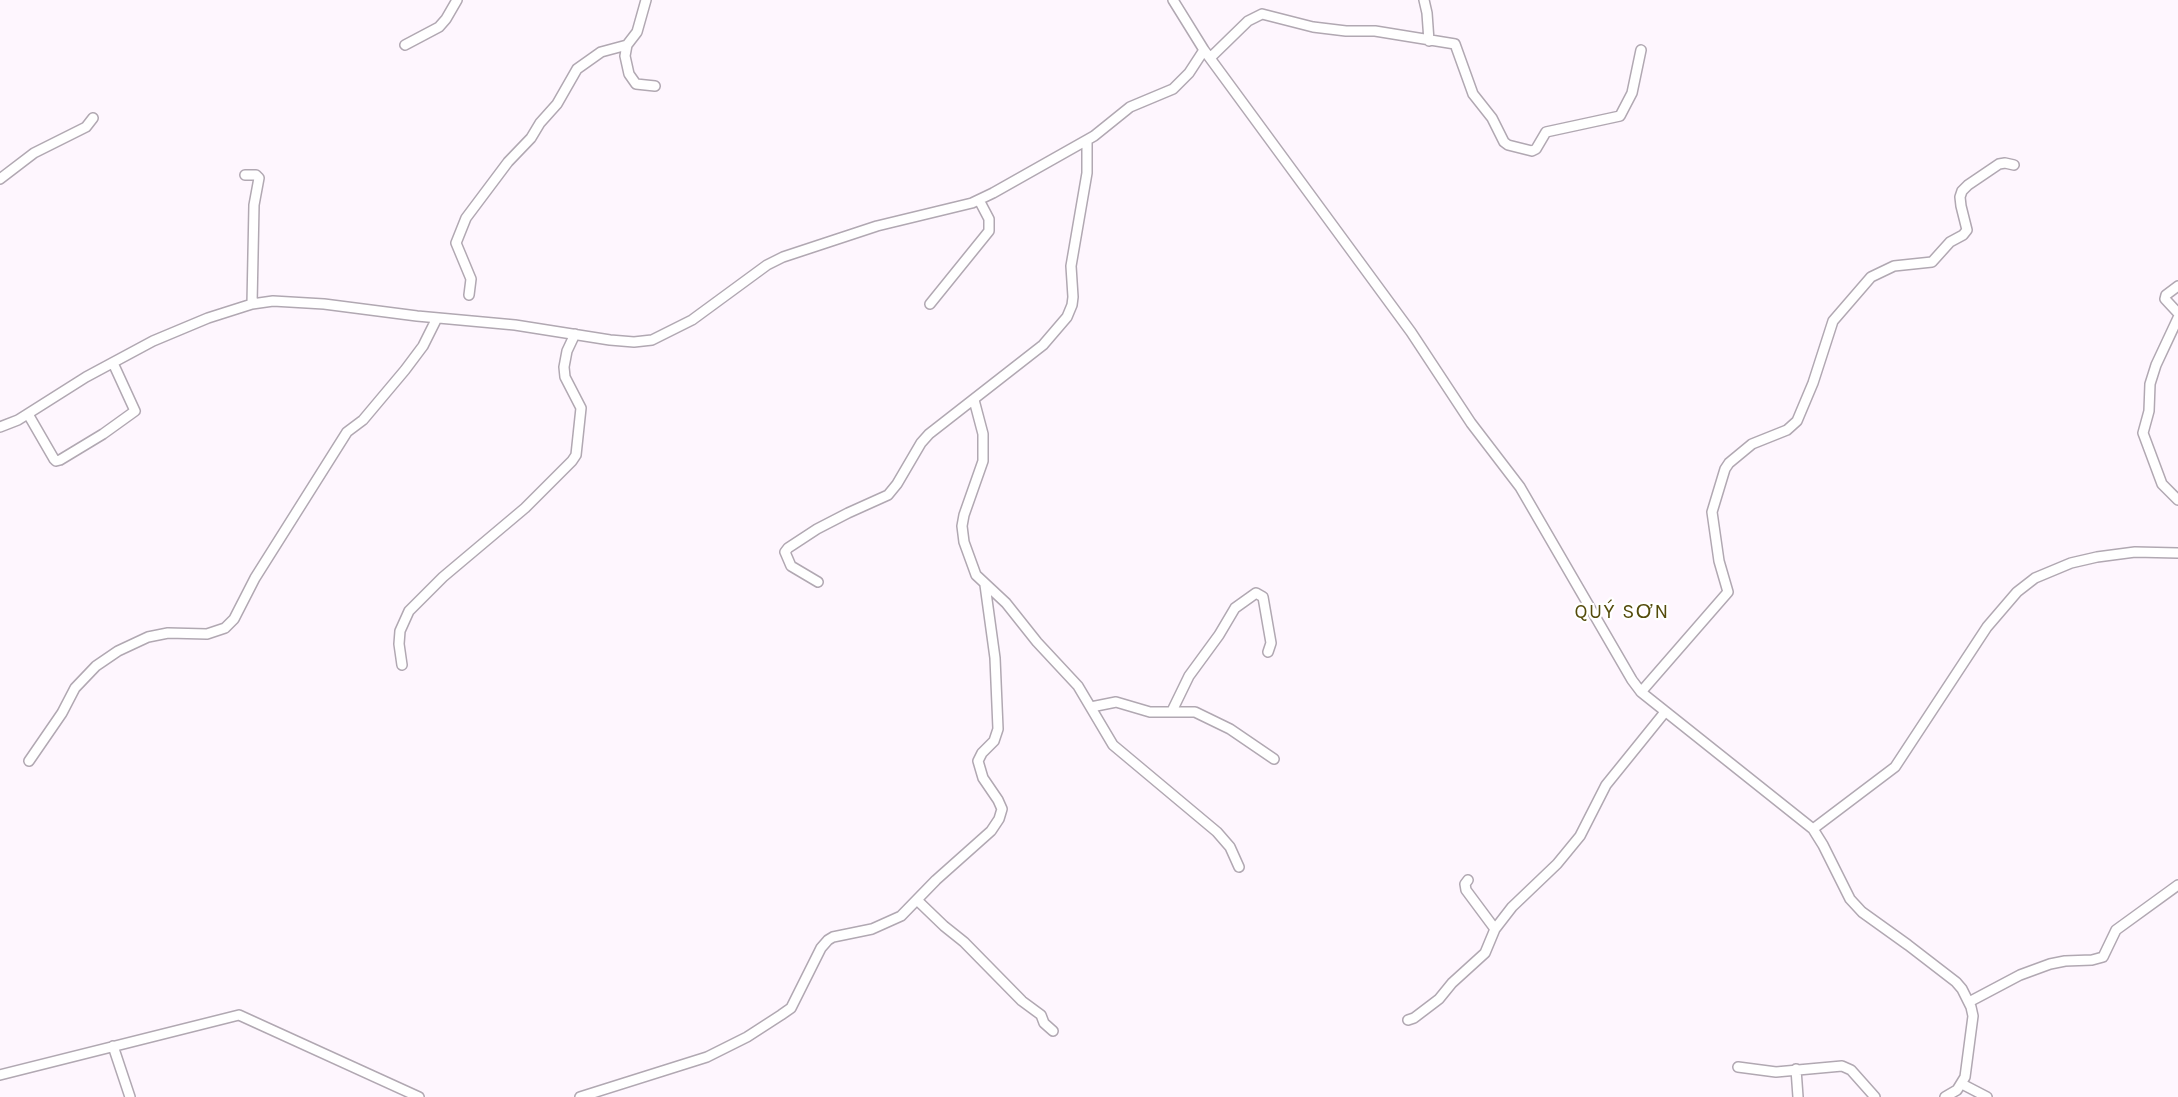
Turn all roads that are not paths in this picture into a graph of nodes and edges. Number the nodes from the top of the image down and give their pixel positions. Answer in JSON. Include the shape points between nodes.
{"nodes":[{"id":1,"x":457,"y":0,"type":"edge"},
{"id":2,"x":646,"y":0,"type":"edge"},
{"id":3,"x":1173,"y":0,"type":"edge"},
{"id":4,"x":1424,"y":0,"type":"edge"},
{"id":5,"x":1429,"y":40,"type":"junction"},
{"id":6,"x":405,"y":45,"type":"dead end"},
{"id":7,"x":627,"y":45,"type":"junction"},
{"id":8,"x":1204,"y":50,"type":"junction"},
{"id":9,"x":1641,"y":50,"type":"dead end"},
{"id":10,"x":1210,"y":58,"type":"junction"},
{"id":11,"x":655,"y":86,"type":"dead end"},
{"id":12,"x":93,"y":118,"type":"dead end"},
{"id":13,"x":1087,"y":141,"type":"junction"},
{"id":14,"x":2013,"y":165,"type":"dead end"},
{"id":15,"x":245,"y":175,"type":"dead end"},
{"id":16,"x":0,"y":179,"type":"edge"},
{"id":17,"x":979,"y":200,"type":"junction"},
{"id":18,"x":2178,"y":286,"type":"edge"},
{"id":19,"x":469,"y":295,"type":"dead end"},
{"id":20,"x":252,"y":304,"type":"junction"},
{"id":21,"x":930,"y":304,"type":"dead end"},
{"id":22,"x":2178,"y":313,"type":"edge"},
{"id":23,"x":437,"y":318,"type":"junction"},
{"id":24,"x":2178,"y":318,"type":"edge"},
{"id":25,"x":575,"y":334,"type":"junction"},
{"id":26,"x":113,"y":363,"type":"junction"},
{"id":27,"x":974,"y":400,"type":"junction"},
{"id":28,"x":28,"y":414,"type":"junction"},
{"id":29,"x":0,"y":427,"type":"edge"},
{"id":30,"x":2178,"y":500,"type":"edge"},
{"id":31,"x":2178,"y":553,"type":"edge"},
{"id":32,"x":818,"y":582,"type":"dead end"},
{"id":33,"x":985,"y":585,"type":"junction"},
{"id":34,"x":1268,"y":652,"type":"dead end"},
{"id":35,"x":402,"y":665,"type":"dead end"},
{"id":36,"x":1641,"y":692,"type":"junction"},
{"id":37,"x":1091,"y":707,"type":"junction"},
{"id":38,"x":1172,"y":711,"type":"junction"},
{"id":39,"x":1665,"y":712,"type":"junction"},
{"id":40,"x":1274,"y":759,"type":"dead end"},
{"id":41,"x":29,"y":761,"type":"dead end"},
{"id":42,"x":1813,"y":829,"type":"junction"},
{"id":43,"x":1239,"y":867,"type":"dead end"},
{"id":44,"x":1468,"y":880,"type":"dead end"},
{"id":45,"x":2178,"y":885,"type":"edge"},
{"id":46,"x":917,"y":900,"type":"junction"},
{"id":47,"x":1495,"y":929,"type":"junction"},
{"id":48,"x":1969,"y":1002,"type":"junction"},
{"id":49,"x":1408,"y":1020,"type":"dead end"},
{"id":50,"x":1053,"y":1031,"type":"dead end"},
{"id":51,"x":112,"y":1046,"type":"junction"},
{"id":52,"x":1738,"y":1067,"type":"dead end"},
{"id":53,"x":1796,"y":1069,"type":"junction"},
{"id":54,"x":0,"y":1075,"type":"edge"},
{"id":55,"x":1962,"y":1084,"type":"junction"},
{"id":56,"x":130,"y":1097,"type":"edge"},
{"id":57,"x":419,"y":1097,"type":"edge"},
{"id":58,"x":580,"y":1097,"type":"edge"},
{"id":59,"x":1798,"y":1097,"type":"edge"},
{"id":60,"x":1875,"y":1097,"type":"edge"},
{"id":61,"x":1945,"y":1097,"type":"edge"},
{"id":62,"x":1987,"y":1097,"type":"edge"}],
"edges":[{"from":1,"to":6,"type":"street","via":[[439,27]]},
{"from":2,"to":7,"type":"street","via":[[637,32]]},
{"from":3,"to":8,"type":"street"},
{"from":4,"to":5,"type":"street"},
{"from":5,"to":9,"type":"street","via":[[1455,44],[1473,94],[1502,139],[1508,145],[1532,151],[1546,132],[1620,116],[1632,93]]},
{"from":5,"to":10,"type":"street","via":[[1313,27],[1262,14],[1248,21]]},
{"from":7,"to":11,"type":"street","via":[[624,56],[632,80]]},
{"from":7,"to":19,"type":"street","via":[[601,52],[577,69],[557,104],[466,218],[456,243],[471,279]]},
{"from":8,"to":10,"type":"street"},
{"from":8,"to":13,"type":"street","via":[[1173,89],[1130,107]]},
{"from":10,"to":36,"type":"street","via":[[1520,487]]},
{"from":12,"to":16,"type":"street","via":[[86,127],[34,153]]},
{"from":13,"to":17,"type":"street"},
{"from":13,"to":27,"type":"street","via":[[1087,173],[1071,266],[1073,297],[1067,317],[1043,345]]},
{"from":14,"to":36,"type":"street","via":[[1999,164],[1962,191],[1960,206],[1967,230],[1932,262],[1894,266],[1870,277],[1833,321],[1797,421],[1786,430],[1752,444],[1729,463],[1712,512],[1728,592]]},
{"from":15,"to":20,"type":"street","via":[[259,178],[254,205]]},
{"from":17,"to":21,"type":"street","via":[[989,219],[989,231]]},
{"from":17,"to":25,"type":"street","via":[[877,226],[783,257],[692,320],[652,340],[634,342]]},
{"from":18,"to":22,"type":"street","via":[[2165,299]]},
{"from":20,"to":23,"type":"street","via":[[324,304]]},
{"from":20,"to":26,"type":"street","via":[[153,341]]},
{"from":23,"to":25,"type":"street"},
{"from":23,"to":41,"type":"street","via":[[405,370],[363,420],[347,432],[255,578],[234,619],[225,628],[207,634],[148,637],[96,666],[75,688]]},
{"from":24,"to":30,"type":"street","via":[[2150,384],[2143,434],[2162,484]]},
{"from":25,"to":35,"type":"street","via":[[564,367],[581,408],[576,455],[525,508],[409,611],[400,631]]},
{"from":26,"to":28,"type":"street"},
{"from":26,"to":28,"type":"street","via":[[135,411],[60,460],[54,459]]},
{"from":27,"to":32,"type":"street","via":[[921,443],[888,495],[817,529],[788,548],[785,552],[791,566]]},
{"from":27,"to":33,"type":"street","via":[[984,453],[962,532],[972,567]]},
{"from":28,"to":29,"type":"street"},
{"from":31,"to":42,"type":"street","via":[[2134,552],[2097,557],[2035,578],[1987,627],[1894,767]]},
{"from":33,"to":37,"type":"street","via":[[1012,609],[1078,686]]},
{"from":33,"to":46,"type":"street","via":[[995,658],[998,729],[994,741],[979,757],[978,765],[998,800],[1001,814],[991,831]]},
{"from":34,"to":38,"type":"street","via":[[1271,643],[1263,597],[1256,593],[1235,608],[1189,676]]},
{"from":36,"to":39,"type":"street"},
{"from":37,"to":38,"type":"street","via":[[1116,702],[1150,712]]},
{"from":37,"to":43,"type":"street","via":[[1113,745],[1223,837]]},
{"from":38,"to":40,"type":"street","via":[[1195,712],[1230,729]]},
{"from":39,"to":42,"type":"street"},
{"from":39,"to":47,"type":"street","via":[[1606,785],[1580,836]]},
{"from":42,"to":48,"type":"street","via":[[1850,899],[1956,982]]},
{"from":44,"to":47,"type":"street","via":[[1466,890]]},
{"from":45,"to":48,"type":"street","via":[[2116,930],[2103,957],[2050,964]]},
{"from":46,"to":50,"type":"street","via":[[1041,1015]]},
{"from":46,"to":58,"type":"street","via":[[886,924],[831,938],[821,948],[791,1008],[747,1037],[707,1057]]},
{"from":47,"to":49,"type":"street","via":[[1485,953],[1439,999]]},
{"from":48,"to":55,"type":"street","via":[[1973,1016]]},
{"from":51,"to":54,"type":"street"},
{"from":51,"to":56,"type":"street"},
{"from":51,"to":57,"type":"street","via":[[239,1015]]},
{"from":52,"to":53,"type":"street","via":[[1776,1072]]},
{"from":53,"to":59,"type":"street"},
{"from":53,"to":60,"type":"street","via":[[1842,1066],[1851,1070]]},
{"from":55,"to":61,"type":"street"},
{"from":55,"to":62,"type":"street"}]}
